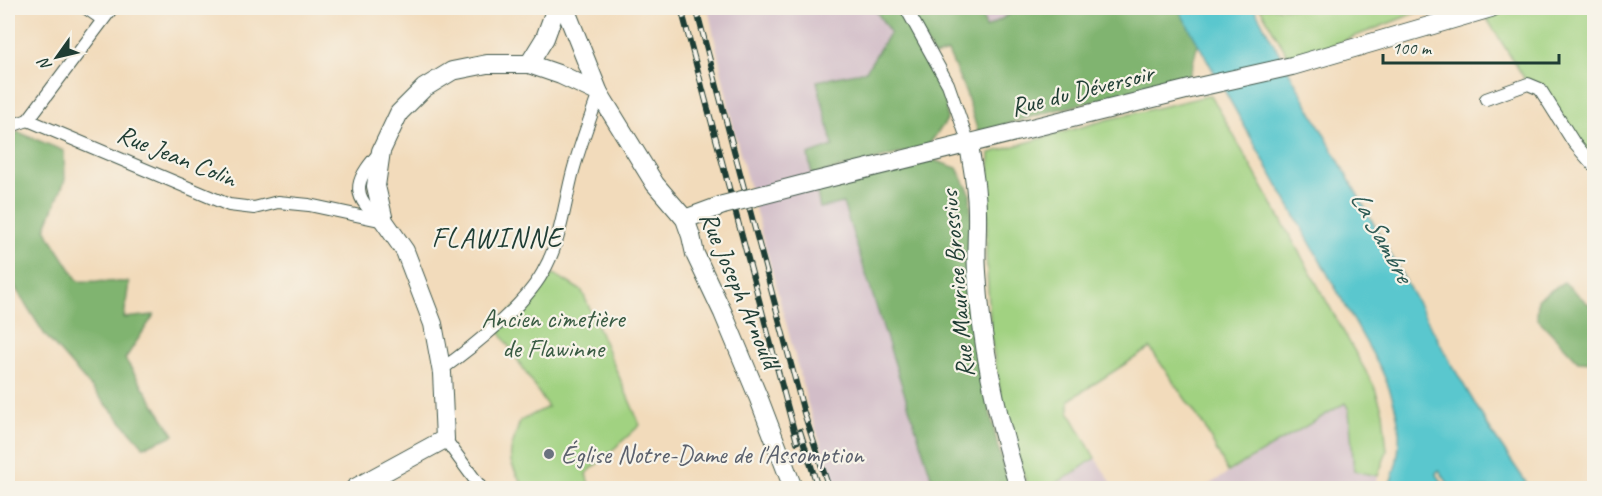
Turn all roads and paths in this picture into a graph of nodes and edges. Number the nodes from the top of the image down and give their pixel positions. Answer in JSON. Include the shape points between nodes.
{"nodes":[{"id":1,"x":86,"y":8,"type":"edge"},
{"id":2,"x":112,"y":8,"type":"edge"},
{"id":3,"x":556,"y":8,"type":"edge"},
{"id":4,"x":565,"y":8,"type":"edge"},
{"id":5,"x":906,"y":8,"type":"edge"},
{"id":6,"x":1491,"y":8,"type":"edge"},
{"id":7,"x":102,"y":19,"type":"junction"},
{"id":8,"x":529,"y":64,"type":"junction"},
{"id":9,"x":599,"y":93,"type":"junction"},
{"id":10,"x":1486,"y":99,"type":"dead end"},
{"id":11,"x":28,"y":120,"type":"junction"},
{"id":12,"x":8,"y":127,"type":"edge"},
{"id":13,"x":969,"y":144,"type":"junction"},
{"id":14,"x":1594,"y":166,"type":"edge"},
{"id":15,"x":685,"y":219,"type":"junction"},
{"id":16,"x":384,"y":221,"type":"junction"},
{"id":17,"x":442,"y":369,"type":"junction"},
{"id":18,"x":445,"y":439,"type":"junction"},
{"id":19,"x":355,"y":489,"type":"edge"},
{"id":20,"x":481,"y":489,"type":"edge"},
{"id":21,"x":793,"y":489,"type":"edge"},
{"id":22,"x":1019,"y":489,"type":"edge"}],
"edges":[{"from":1,"to":7,"type":"street"},
{"from":2,"to":7,"type":"street"},
{"from":3,"to":8,"type":"street","via":[[545,38]]},
{"from":4,"to":9,"type":"street","name":"Rue Joseph Arnould"},
{"from":5,"to":13,"type":"street","via":[[948,84]]},
{"from":6,"to":13,"type":"street","name":"Rue du Déversoir","via":[[1292,66]]},
{"from":7,"to":11,"type":"street"},
{"from":8,"to":9,"type":"street"},
{"from":8,"to":16,"type":"street","via":[[488,64],[452,72],[424,88],[399,113],[381,151],[376,186]]},
{"from":9,"to":15,"type":"street","name":"Rue Joseph Arnould","via":[[655,184]]},
{"from":9,"to":17,"type":"street","via":[[544,271],[530,291],[495,325]]},
{"from":10,"to":14,"type":"street","via":[[1528,84],[1540,89],[1574,143]]},
{"from":11,"to":12,"type":"street"},
{"from":11,"to":16,"type":"street","name":"Rue Jean Colin","via":[[229,205],[309,205]]},
{"from":13,"to":15,"type":"street","name":"Rue du Déversoir","bridge":true,"via":[[723,205]]},
{"from":13,"to":22,"type":"street","name":"Rue Maurice Brossius","via":[[977,195],[981,322],[992,388]]},
{"from":15,"to":21,"type":"street","name":"Rue Joseph Arnould","via":[[695,254],[759,399]]},
{"from":16,"to":17,"type":"street","via":[[405,251],[417,279],[433,324]]},
{"from":17,"to":18,"type":"street"},
{"from":18,"to":19,"type":"street"},
{"from":18,"to":20,"type":"street"}]}
